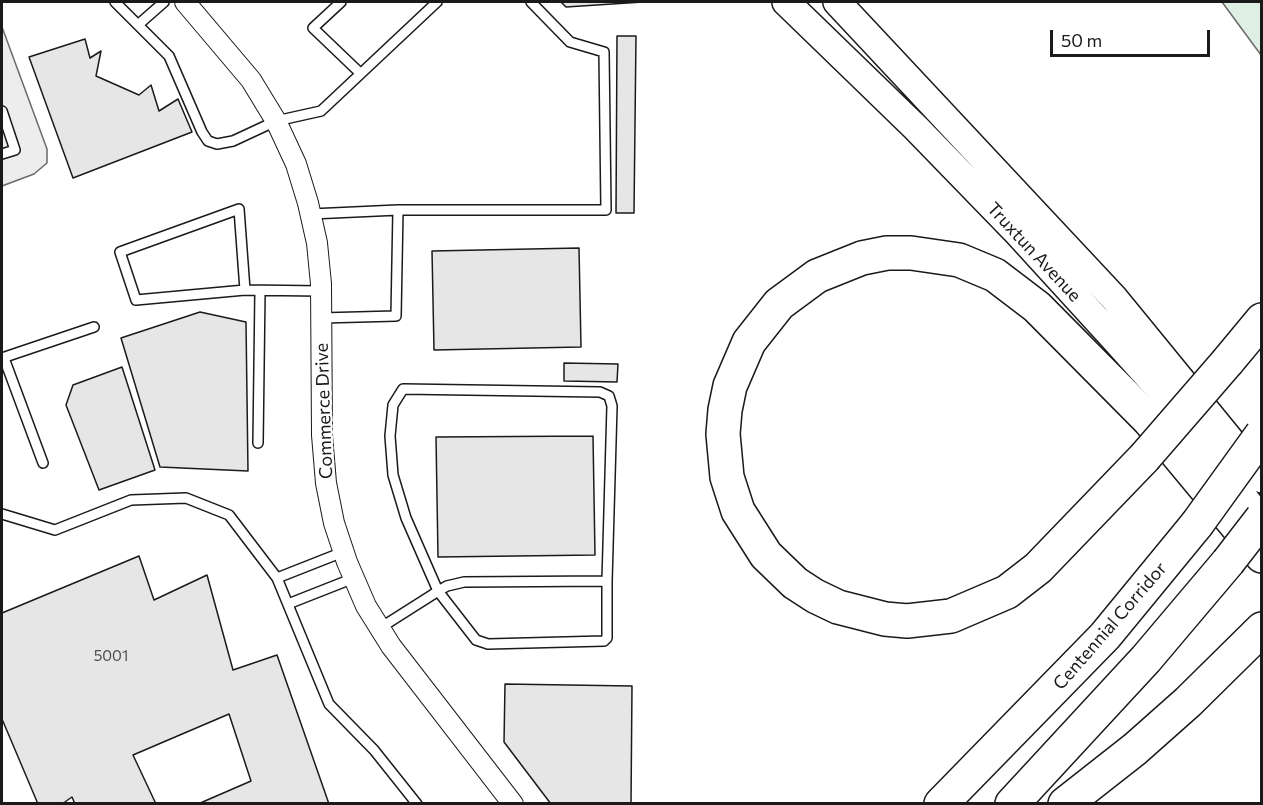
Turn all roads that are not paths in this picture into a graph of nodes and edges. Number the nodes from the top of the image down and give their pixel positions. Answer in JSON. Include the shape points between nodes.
{"nodes":[{"id":1,"x":115,"y":2,"type":"edge"},
{"id":2,"x":164,"y":2,"type":"edge"},
{"id":3,"x":185,"y":2,"type":"edge"},
{"id":4,"x":341,"y":2,"type":"edge"},
{"id":5,"x":437,"y":2,"type":"edge"},
{"id":6,"x":531,"y":2,"type":"edge"},
{"id":7,"x":786,"y":2,"type":"edge"},
{"id":8,"x":837,"y":2,"type":"edge"},
{"id":9,"x":139,"y":24,"type":"junction"},
{"id":10,"x":360,"y":73,"type":"junction"},
{"id":11,"x":2,"y":111,"type":"edge"},
{"id":12,"x":276,"y":121,"type":"junction"},
{"id":13,"x":2,"y":154,"type":"edge"},
{"id":14,"x":398,"y":210,"type":"junction"},
{"id":15,"x":311,"y":214,"type":"junction"},
{"id":16,"x":245,"y":291,"type":"junction"},
{"id":17,"x":260,"y":291,"type":"junction"},
{"id":18,"x":321,"y":291,"type":"junction"},
{"id":19,"x":321,"y":318,"type":"junction"},
{"id":20,"x":1262,"y":320,"type":"edge"},
{"id":21,"x":94,"y":327,"type":"dead end"},
{"id":22,"x":3,"y":358,"type":"edge"},
{"id":23,"x":1262,"y":434,"type":"edge"},
{"id":24,"x":258,"y":442,"type":"dead end"},
{"id":25,"x":43,"y":463,"type":"dead end"},
{"id":26,"x":1262,"y":479,"type":"edge"},
{"id":27,"x":2,"y":514,"type":"edge"},
{"id":28,"x":1262,"y":519,"type":"edge"},
{"id":29,"x":343,"y":552,"type":"junction"},
{"id":30,"x":1262,"y":556,"type":"edge"},
{"id":31,"x":277,"y":578,"type":"junction"},
{"id":32,"x":354,"y":578,"type":"junction"},
{"id":33,"x":607,"y":581,"type":"junction"},
{"id":34,"x":438,"y":591,"type":"junction"},
{"id":35,"x":288,"y":604,"type":"junction"},
{"id":36,"x":380,"y":628,"type":"junction"},
{"id":37,"x":1260,"y":630,"type":"edge"},
{"id":38,"x":417,"y":804,"type":"edge"},
{"id":39,"x":513,"y":804,"type":"edge"},
{"id":40,"x":941,"y":804,"type":"edge"},
{"id":41,"x":1012,"y":804,"type":"edge"},
{"id":42,"x":1065,"y":804,"type":"edge"}],
"edges":[{"from":1,"to":9,"type":"lane"},
{"from":2,"to":9,"type":"lane"},
{"from":3,"to":12,"type":"street","name":"Commerce Drive","via":[[251,80]]},
{"from":4,"to":10,"type":"lane","via":[[314,28]]},
{"from":5,"to":10,"type":"lane"},
{"from":6,"to":14,"type":"lane","via":[[570,42],[604,52],[606,210]]},
{"from":7,"to":28,"type":"main road","name":"Truxtun Avenue","via":[[924,137],[1110,334],[1164,394]]},
{"from":8,"to":26,"type":"main road","name":"Truxtun Avenue","via":[[1114,298]]},
{"from":9,"to":12,"type":"lane","via":[[169,56],[208,141],[225,144]]},
{"from":10,"to":12,"type":"lane","via":[[321,111]]},
{"from":11,"to":13,"type":"lane","via":[[15,150]]},
{"from":12,"to":15,"type":"street","name":"Commerce Drive","via":[[296,164]]},
{"from":14,"to":15,"type":"lane"},
{"from":14,"to":19,"type":"lane","via":[[396,316]]},
{"from":15,"to":18,"type":"street","name":"Commerce Drive"},
{"from":16,"to":16,"type":"lane","via":[[239,209],[120,252],[136,300]]},
{"from":16,"to":17,"type":"lane"},
{"from":17,"to":18,"type":"lane"},
{"from":17,"to":24,"type":"lane"},
{"from":18,"to":19,"type":"street","name":"Commerce Drive"},
{"from":19,"to":29,"type":"street","name":"Commerce Drive","via":[[326,483]]},
{"from":20,"to":30,"type":"highway","bridge":true,"via":[[1228,361],[1144,458],[1038,568],[1007,592],[951,616],[907,621],[838,607],[815,596],[777,567],[738,511],[727,477],[723,434],[725,410],[738,363],[779,304],[817,276],[855,260],[887,253],[959,260],[995,275],[1044,314],[1149,420]]},
{"from":21,"to":22,"type":"lane"},
{"from":22,"to":25,"type":"lane"},
{"from":23,"to":40,"type":"highway","name":"Centennial Corridor","bridge":true,"via":[[1197,524],[1105,636]]},
{"from":27,"to":31,"type":"lane","via":[[55,530],[131,500],[186,498],[229,515]]},
{"from":28,"to":41,"type":"highway","bridge":true,"via":[[1146,659]]},
{"from":29,"to":31,"type":"lane"},
{"from":29,"to":32,"type":"street","name":"Commerce Drive"},
{"from":31,"to":35,"type":"lane"},
{"from":32,"to":35,"type":"lane"},
{"from":32,"to":36,"type":"street","name":"Commerce Drive"},
{"from":33,"to":34,"type":"lane","via":[[464,582]]},
{"from":33,"to":34,"type":"lane","via":[[607,638],[598,642],[481,643]]},
{"from":33,"to":34,"type":"lane","via":[[612,406],[609,396],[600,392],[409,388],[403,389],[393,405],[393,475],[406,518]]},
{"from":34,"to":36,"type":"lane"},
{"from":35,"to":38,"type":"lane","via":[[329,704],[374,750]]},
{"from":36,"to":39,"type":"street","name":"Commerce Drive"},
{"from":37,"to":42,"type":"highway","via":[[1188,702]]}]}
